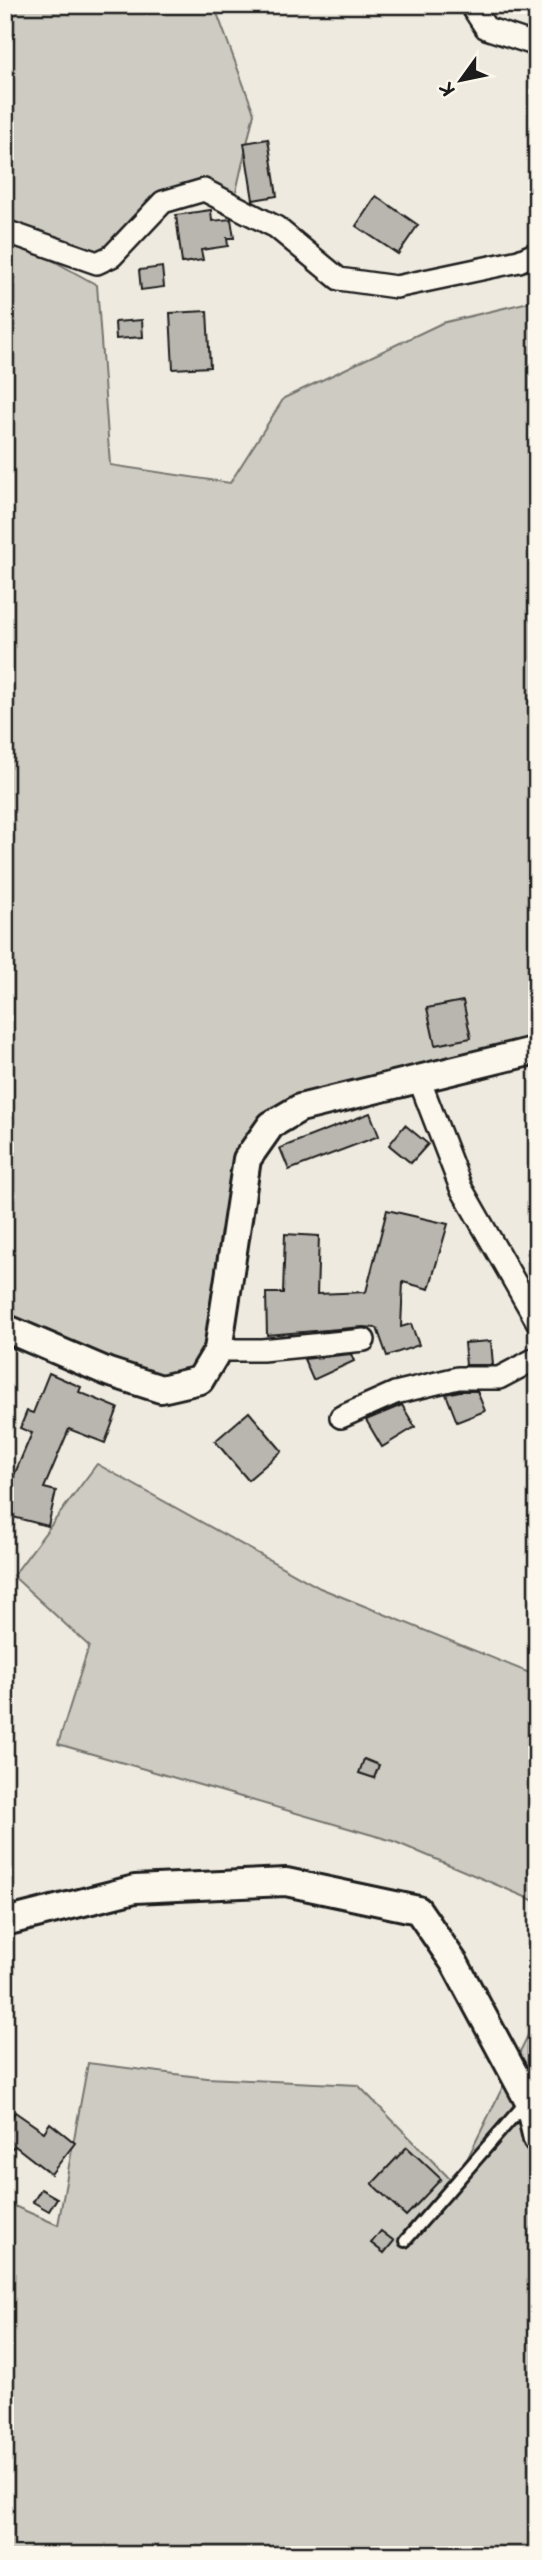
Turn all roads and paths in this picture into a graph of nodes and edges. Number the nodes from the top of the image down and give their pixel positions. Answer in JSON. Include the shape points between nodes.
{"nodes":[{"id":1,"x":471,"y":5,"type":"edge"},
{"id":2,"x":537,"y":45,"type":"edge"},
{"id":3,"x":5,"y":231,"type":"edge"},
{"id":4,"x":537,"y":253,"type":"edge"},
{"id":5,"x":537,"y":1050,"type":"edge"},
{"id":6,"x":419,"y":1079,"type":"junction"},
{"id":7,"x":537,"y":1321,"type":"edge"},
{"id":8,"x":5,"y":1328,"type":"edge"},
{"id":9,"x":364,"y":1340,"type":"dead end"},
{"id":10,"x":218,"y":1350,"type":"junction"},
{"id":11,"x":537,"y":1358,"type":"edge"},
{"id":12,"x":341,"y":1417,"type":"dead end"},
{"id":13,"x":5,"y":1922,"type":"edge"},
{"id":14,"x":528,"y":2100,"type":"junction"},
{"id":15,"x":537,"y":2139,"type":"edge"},
{"id":16,"x":405,"y":2241,"type":"dead end"}],
"edges":[{"from":1,"to":2,"type":"street","via":[[486,29]]},
{"from":3,"to":4,"type":"street","via":[[97,263],[112,256],[163,202],[204,190],[276,227],[339,279],[396,287],[519,261]]},
{"from":5,"to":6,"type":"street"},
{"from":6,"to":7,"type":"street","via":[[461,1188]]},
{"from":6,"to":10,"type":"street","via":[[300,1108],[271,1125],[247,1159]]},
{"from":8,"to":10,"type":"street","via":[[161,1389],[200,1380]]},
{"from":9,"to":10,"type":"street"},
{"from":11,"to":12,"type":"street","via":[[499,1378],[458,1378],[395,1393]]},
{"from":13,"to":14,"type":"street","via":[[135,1889],[286,1882],[418,1910],[454,1964]]},
{"from":14,"to":15,"type":"street"},
{"from":14,"to":16,"type":"lane"}]}
